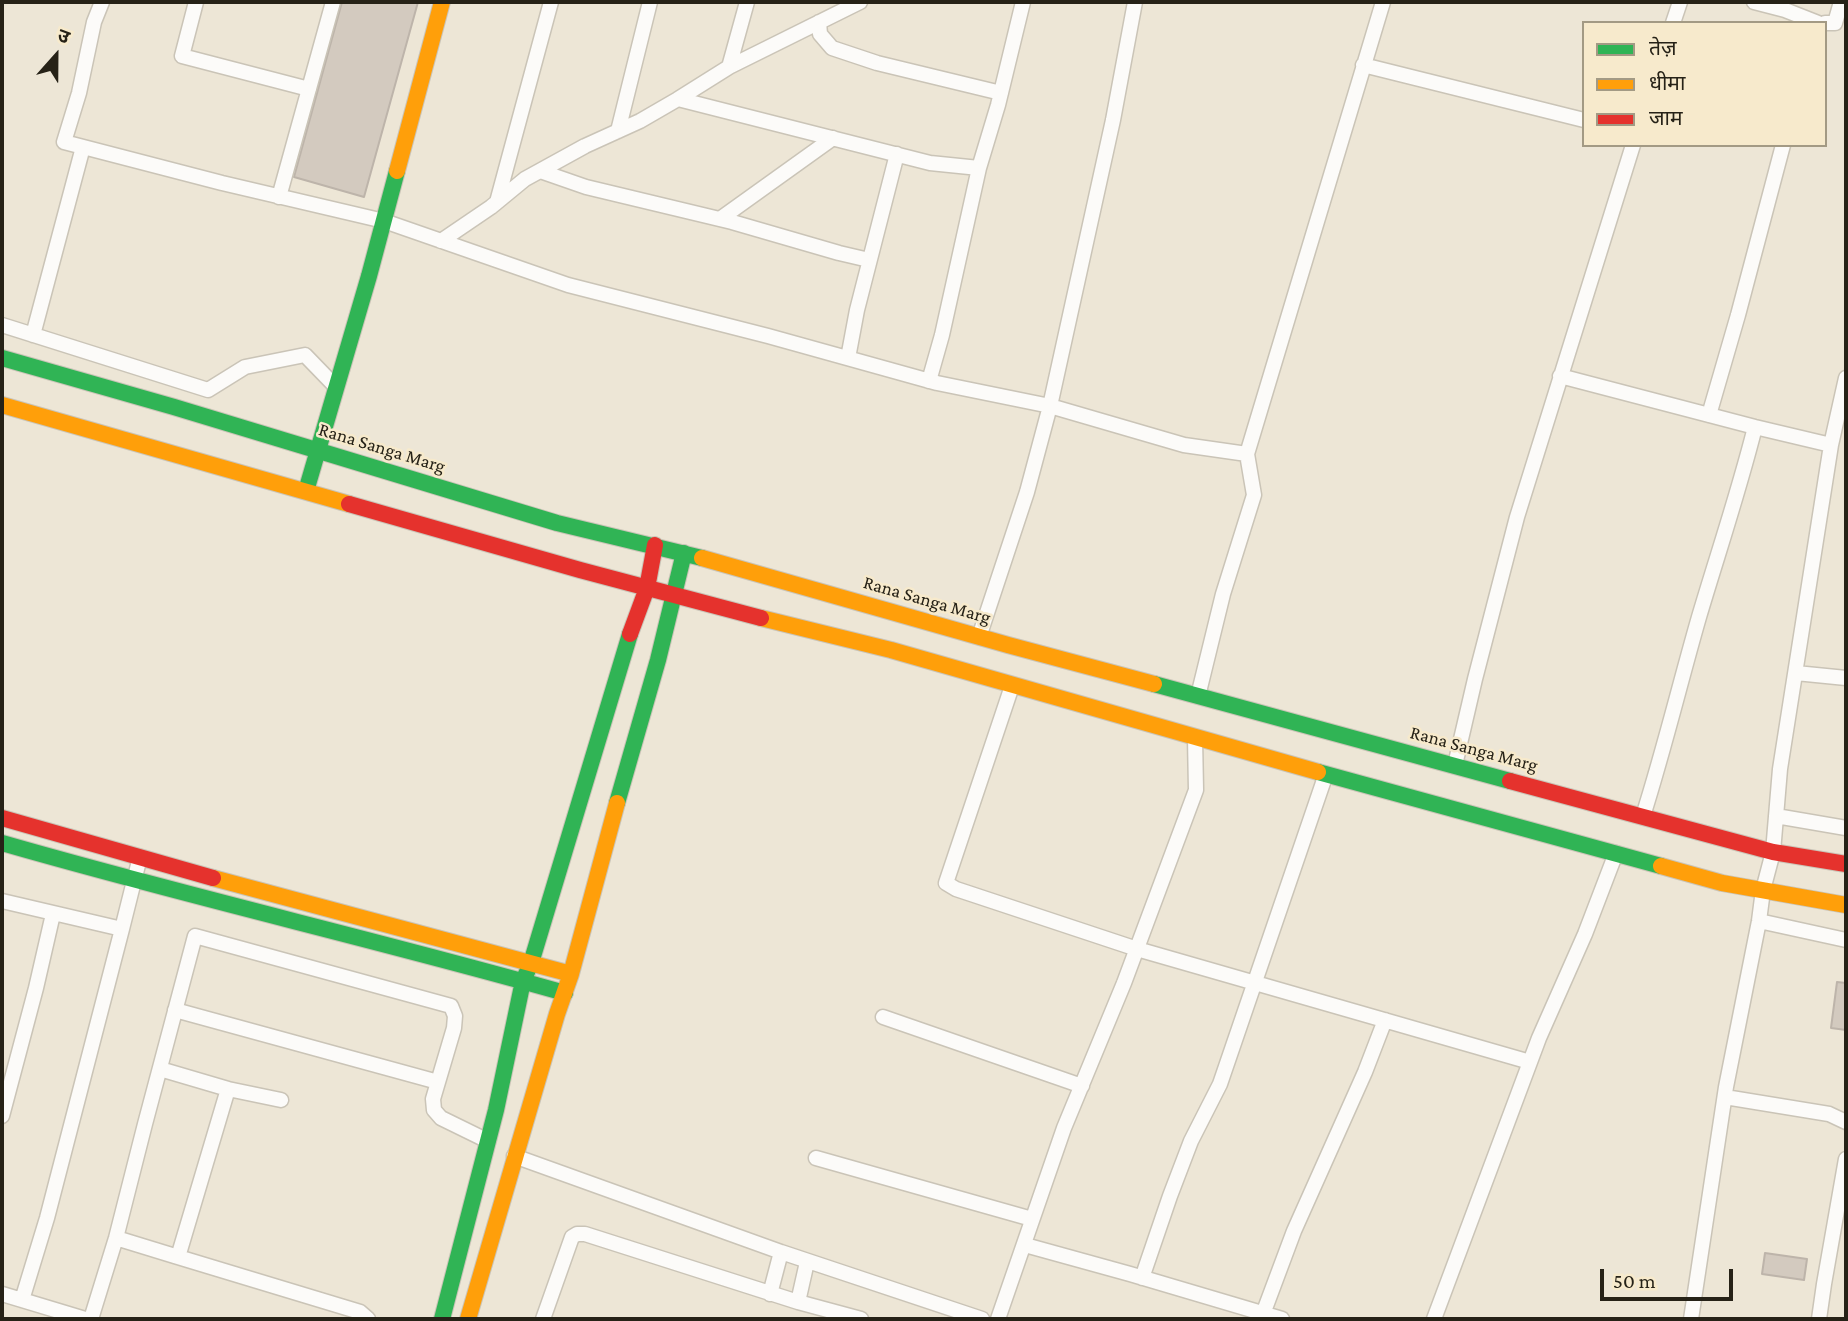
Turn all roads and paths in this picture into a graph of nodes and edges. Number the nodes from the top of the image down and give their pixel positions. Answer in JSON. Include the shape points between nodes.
{"nodes":[{"id":1,"x":102,"y":2,"type":"edge"},
{"id":2,"x":196,"y":2,"type":"edge"},
{"id":3,"x":333,"y":2,"type":"edge"},
{"id":4,"x":442,"y":2,"type":"edge"},
{"id":5,"x":551,"y":2,"type":"edge"},
{"id":6,"x":650,"y":2,"type":"edge"},
{"id":7,"x":747,"y":2,"type":"edge"},
{"id":8,"x":860,"y":2,"type":"edge"},
{"id":9,"x":1023,"y":2,"type":"edge"},
{"id":10,"x":1135,"y":2,"type":"edge"},
{"id":11,"x":1383,"y":2,"type":"edge"},
{"id":12,"x":1680,"y":2,"type":"edge"},
{"id":13,"x":1754,"y":2,"type":"edge"},
{"id":14,"x":1841,"y":2,"type":"edge"},
{"id":15,"x":843,"y":6,"type":"edge"},
{"id":16,"x":1674,"y":21,"type":"edge"},
{"id":17,"x":1813,"y":21,"type":"edge"},
{"id":18,"x":819,"y":22,"type":"junction"},
{"id":19,"x":1827,"y":23,"type":"edge"},
{"id":20,"x":1363,"y":65,"type":"junction"},
{"id":21,"x":729,"y":67,"type":"junction"},
{"id":22,"x":309,"y":89,"type":"junction"},
{"id":23,"x":1001,"y":93,"type":"junction"},
{"id":24,"x":678,"y":99,"type":"junction"},
{"id":25,"x":1582,"y":120,"type":"edge"},
{"id":26,"x":618,"y":131,"type":"junction"},
{"id":27,"x":833,"y":138,"type":"junction"},
{"id":28,"x":83,"y":147,"type":"junction"},
{"id":29,"x":1632,"y":147,"type":"edge"},
{"id":30,"x":1782,"y":147,"type":"edge"},
{"id":31,"x":897,"y":154,"type":"junction"},
{"id":32,"x":979,"y":168,"type":"junction"},
{"id":33,"x":540,"y":171,"type":"junction"},
{"id":34,"x":279,"y":197,"type":"junction"},
{"id":35,"x":497,"y":202,"type":"junction"},
{"id":36,"x":720,"y":219,"type":"junction"},
{"id":37,"x":384,"y":221,"type":"junction"},
{"id":38,"x":441,"y":241,"type":"junction"},
{"id":39,"x":869,"y":260,"type":"junction"},
{"id":40,"x":2,"y":325,"type":"edge"},
{"id":41,"x":33,"y":335,"type":"junction"},
{"id":42,"x":2,"y":358,"type":"edge"},
{"id":43,"x":848,"y":358,"type":"junction"},
{"id":44,"x":1560,"y":376,"type":"junction"},
{"id":45,"x":1846,"y":378,"type":"edge"},
{"id":46,"x":929,"y":381,"type":"junction"},
{"id":47,"x":336,"y":387,"type":"junction"},
{"id":48,"x":2,"y":405,"type":"edge"},
{"id":49,"x":1049,"y":406,"type":"junction"},
{"id":50,"x":1709,"y":415,"type":"junction"},
{"id":51,"x":1755,"y":427,"type":"junction"},
{"id":52,"x":1831,"y":444,"type":"junction"},
{"id":53,"x":317,"y":450,"type":"junction"},
{"id":54,"x":1247,"y":454,"type":"junction"},
{"id":55,"x":306,"y":491,"type":"junction"},
{"id":56,"x":655,"y":545,"type":"junction"},
{"id":57,"x":684,"y":553,"type":"junction"},
{"id":58,"x":647,"y":588,"type":"junction"},
{"id":59,"x":673,"y":595,"type":"junction"},
{"id":60,"x":979,"y":637,"type":"junction"},
{"id":61,"x":1796,"y":673,"type":"junction"},
{"id":62,"x":1846,"y":678,"type":"edge"},
{"id":63,"x":1012,"y":686,"type":"junction"},
{"id":64,"x":1198,"y":696,"type":"junction"},
{"id":65,"x":1195,"y":738,"type":"junction"},
{"id":66,"x":1455,"y":765,"type":"junction"},
{"id":67,"x":1326,"y":774,"type":"junction"},
{"id":68,"x":1643,"y":816,"type":"junction"},
{"id":69,"x":1776,"y":816,"type":"junction"},
{"id":70,"x":2,"y":818,"type":"edge"},
{"id":71,"x":1846,"y":828,"type":"edge"},
{"id":72,"x":2,"y":843,"type":"edge"},
{"id":73,"x":1773,"y":852,"type":"junction"},
{"id":74,"x":1616,"y":853,"type":"junction"},
{"id":75,"x":140,"y":857,"type":"junction"},
{"id":76,"x":1846,"y":864,"type":"edge"},
{"id":77,"x":135,"y":880,"type":"junction"},
{"id":78,"x":1763,"y":890,"type":"junction"},
{"id":79,"x":2,"y":901,"type":"edge"},
{"id":80,"x":1846,"y":905,"type":"edge"},
{"id":81,"x":52,"y":914,"type":"junction"},
{"id":82,"x":1759,"y":922,"type":"junction"},
{"id":83,"x":122,"y":929,"type":"junction"},
{"id":84,"x":1846,"y":940,"type":"edge"},
{"id":85,"x":1137,"y":949,"type":"junction"},
{"id":86,"x":531,"y":963,"type":"junction"},
{"id":87,"x":571,"y":974,"type":"junction"},
{"id":88,"x":523,"y":981,"type":"junction"},
{"id":89,"x":1254,"y":982,"type":"junction"},
{"id":90,"x":565,"y":993,"type":"junction"},
{"id":91,"x":175,"y":1010,"type":"junction"},
{"id":92,"x":883,"y":1017,"type":"dead end"},
{"id":93,"x":1385,"y":1020,"type":"junction"},
{"id":94,"x":1530,"y":1062,"type":"junction"},
{"id":95,"x":160,"y":1069,"type":"junction"},
{"id":96,"x":438,"y":1082,"type":"junction"},
{"id":97,"x":1082,"y":1086,"type":"junction"},
{"id":98,"x":228,"y":1089,"type":"junction"},
{"id":99,"x":1725,"y":1097,"type":"junction"},
{"id":100,"x":281,"y":1100,"type":"dead end"},
{"id":101,"x":2,"y":1116,"type":"edge"},
{"id":102,"x":1846,"y":1122,"type":"edge"},
{"id":103,"x":488,"y":1141,"type":"junction"},
{"id":104,"x":514,"y":1156,"type":"junction"},
{"id":105,"x":816,"y":1158,"type":"dead end"},
{"id":106,"x":1846,"y":1159,"type":"edge"},
{"id":107,"x":1032,"y":1219,"type":"junction"},
{"id":108,"x":116,"y":1238,"type":"junction"},
{"id":109,"x":1025,"y":1245,"type":"junction"},
{"id":110,"x":781,"y":1252,"type":"junction"},
{"id":111,"x":178,"y":1257,"type":"junction"},
{"id":112,"x":807,"y":1262,"type":"junction"},
{"id":113,"x":1142,"y":1278,"type":"junction"},
{"id":114,"x":2,"y":1294,"type":"edge"},
{"id":115,"x":771,"y":1294,"type":"junction"},
{"id":116,"x":22,"y":1300,"type":"junction"},
{"id":117,"x":798,"y":1302,"type":"junction"},
{"id":118,"x":1263,"y":1314,"type":"junction"},
{"id":119,"x":85,"y":1319,"type":"edge"},
{"id":120,"x":91,"y":1319,"type":"edge"},
{"id":121,"x":368,"y":1319,"type":"edge"},
{"id":122,"x":442,"y":1319,"type":"edge"},
{"id":123,"x":468,"y":1319,"type":"edge"},
{"id":124,"x":543,"y":1319,"type":"edge"},
{"id":125,"x":861,"y":1319,"type":"edge"},
{"id":126,"x":982,"y":1319,"type":"edge"},
{"id":127,"x":998,"y":1319,"type":"edge"},
{"id":128,"x":1282,"y":1319,"type":"edge"},
{"id":129,"x":1434,"y":1319,"type":"edge"},
{"id":130,"x":1691,"y":1319,"type":"edge"},
{"id":131,"x":1819,"y":1319,"type":"edge"}],
"edges":[{"from":1,"to":28,"type":"street","via":[[64,142]]},
{"from":2,"to":22,"type":"street","via":[[182,56]]},
{"from":3,"to":22,"type":"street"},
{"from":4,"to":37,"type":"main road"},
{"from":5,"to":35,"type":"street"},
{"from":6,"to":26,"type":"street"},
{"from":7,"to":21,"type":"street"},
{"from":8,"to":15,"type":"street"},
{"from":9,"to":23,"type":"street"},
{"from":10,"to":49,"type":"street"},
{"from":11,"to":20,"type":"street"},
{"from":12,"to":16,"type":"street"},
{"from":13,"to":17,"type":"street"},
{"from":14,"to":19,"type":"street","via":[[1835,23]]},
{"from":15,"to":18,"type":"street"},
{"from":18,"to":21,"type":"street"},
{"from":18,"to":23,"type":"street","via":[[820,34],[832,48]]},
{"from":20,"to":25,"type":"street"},
{"from":20,"to":54,"type":"street"},
{"from":21,"to":24,"type":"street"},
{"from":22,"to":34,"type":"street"},
{"from":23,"to":32,"type":"street"},
{"from":24,"to":26,"type":"street"},
{"from":24,"to":27,"type":"street"},
{"from":26,"to":33,"type":"street"},
{"from":27,"to":31,"type":"street"},
{"from":27,"to":36,"type":"street"},
{"from":28,"to":34,"type":"street"},
{"from":28,"to":41,"type":"street"},
{"from":29,"to":44,"type":"street"},
{"from":30,"to":50,"type":"street"},
{"from":31,"to":32,"type":"street"},
{"from":31,"to":39,"type":"street"},
{"from":32,"to":46,"type":"street"},
{"from":33,"to":35,"type":"street"},
{"from":33,"to":36,"type":"street","via":[[586,187]]},
{"from":34,"to":37,"type":"street"},
{"from":35,"to":38,"type":"street"},
{"from":36,"to":39,"type":"street"},
{"from":37,"to":38,"type":"street"},
{"from":37,"to":47,"type":"main road"},
{"from":38,"to":43,"type":"street","via":[[568,285]]},
{"from":39,"to":43,"type":"street"},
{"from":40,"to":41,"type":"street"},
{"from":41,"to":47,"type":"street","via":[[208,390],[245,367],[305,355]]},
{"from":42,"to":53,"type":"main road","name":"Rana Sanga Marg"},
{"from":43,"to":46,"type":"street"},
{"from":44,"to":50,"type":"street"},
{"from":44,"to":66,"type":"street","via":[[1517,517]]},
{"from":45,"to":52,"type":"street"},
{"from":46,"to":49,"type":"street"},
{"from":47,"to":53,"type":"main road"},
{"from":48,"to":55,"type":"main road"},
{"from":49,"to":54,"type":"street","via":[[1184,444]]},
{"from":49,"to":60,"type":"street","via":[[1027,492]]},
{"from":50,"to":51,"type":"street"},
{"from":51,"to":52,"type":"street"},
{"from":51,"to":68,"type":"street"},
{"from":52,"to":61,"type":"street"},
{"from":53,"to":55,"type":"main road"},
{"from":53,"to":56,"type":"main road","name":"Rana Sanga Marg","via":[[557,523]]},
{"from":54,"to":64,"type":"street","via":[[1254,495]]},
{"from":55,"to":58,"type":"main road"},
{"from":56,"to":57,"type":"main road","name":"Rana Sanga Marg"},
{"from":56,"to":58,"type":"main road"},
{"from":57,"to":59,"type":"main road"},
{"from":57,"to":60,"type":"main road","name":"Rana Sanga Marg"},
{"from":58,"to":59,"type":"main road"},
{"from":58,"to":86,"type":"main road","via":[[623,652]]},
{"from":59,"to":63,"type":"main road"},
{"from":59,"to":87,"type":"main road"},
{"from":60,"to":64,"type":"main road","name":"Rana Sanga Marg"},
{"from":61,"to":62,"type":"street"},
{"from":61,"to":69,"type":"street"},
{"from":63,"to":65,"type":"main road"},
{"from":63,"to":85,"type":"street","via":[[946,883]]},
{"from":64,"to":66,"type":"main road","name":"Rana Sanga Marg"},
{"from":65,"to":67,"type":"main road"},
{"from":65,"to":85,"type":"street","via":[[1196,789]]},
{"from":66,"to":68,"type":"main road","name":"Rana Sanga Marg"},
{"from":67,"to":74,"type":"main road"},
{"from":67,"to":89,"type":"street"},
{"from":68,"to":73,"type":"main road","name":"Rana Sanga Marg"},
{"from":69,"to":71,"type":"street"},
{"from":69,"to":73,"type":"street"},
{"from":70,"to":75,"type":"main road"},
{"from":72,"to":77,"type":"main road"},
{"from":73,"to":76,"type":"main road","name":"Rana Sanga Marg"},
{"from":73,"to":78,"type":"street"},
{"from":74,"to":78,"type":"main road"},
{"from":74,"to":94,"type":"street"},
{"from":75,"to":77,"type":"street"},
{"from":75,"to":86,"type":"main road"},
{"from":77,"to":83,"type":"street"},
{"from":77,"to":88,"type":"main road"},
{"from":78,"to":80,"type":"main road"},
{"from":78,"to":82,"type":"street"},
{"from":79,"to":81,"type":"street"},
{"from":81,"to":83,"type":"street"},
{"from":81,"to":101,"type":"street"},
{"from":82,"to":84,"type":"street"},
{"from":82,"to":99,"type":"street"},
{"from":83,"to":116,"type":"street"},
{"from":85,"to":89,"type":"street"},
{"from":85,"to":97,"type":"street"},
{"from":86,"to":87,"type":"main road"},
{"from":86,"to":88,"type":"main road"},
{"from":87,"to":90,"type":"main road"},
{"from":88,"to":90,"type":"main road"},
{"from":88,"to":103,"type":"main road"},
{"from":89,"to":93,"type":"street"},
{"from":89,"to":113,"type":"street","via":[[1220,1084],[1191,1141]]},
{"from":90,"to":104,"type":"main road"},
{"from":91,"to":95,"type":"street"},
{"from":91,"to":96,"type":"street"},
{"from":91,"to":96,"type":"street","via":[[195,936],[342,975],[451,1006],[454,1028]]},
{"from":92,"to":97,"type":"street"},
{"from":93,"to":94,"type":"street"},
{"from":93,"to":118,"type":"street","via":[[1294,1230]]},
{"from":94,"to":129,"type":"street"},
{"from":95,"to":98,"type":"street"},
{"from":95,"to":108,"type":"street"},
{"from":96,"to":103,"type":"street","via":[[434,1110]]},
{"from":97,"to":107,"type":"street"},
{"from":98,"to":100,"type":"street"},
{"from":98,"to":111,"type":"street"},
{"from":99,"to":102,"type":"street","via":[[1829,1114]]},
{"from":99,"to":130,"type":"street"},
{"from":103,"to":122,"type":"main road"},
{"from":104,"to":110,"type":"street"},
{"from":104,"to":123,"type":"main road"},
{"from":105,"to":107,"type":"street"},
{"from":106,"to":131,"type":"street"},
{"from":107,"to":109,"type":"street"},
{"from":108,"to":111,"type":"street"},
{"from":108,"to":120,"type":"street"},
{"from":109,"to":113,"type":"street"},
{"from":109,"to":127,"type":"street"},
{"from":110,"to":112,"type":"street"},
{"from":110,"to":115,"type":"street"},
{"from":111,"to":121,"type":"street","via":[[360,1312]]},
{"from":112,"to":117,"type":"street"},
{"from":112,"to":126,"type":"street"},
{"from":113,"to":118,"type":"street"},
{"from":114,"to":116,"type":"street"},
{"from":115,"to":117,"type":"street"},
{"from":115,"to":124,"type":"street","via":[[577,1234],[572,1237]]},
{"from":116,"to":119,"type":"street"},
{"from":117,"to":125,"type":"street"},
{"from":118,"to":128,"type":"street"}]}
